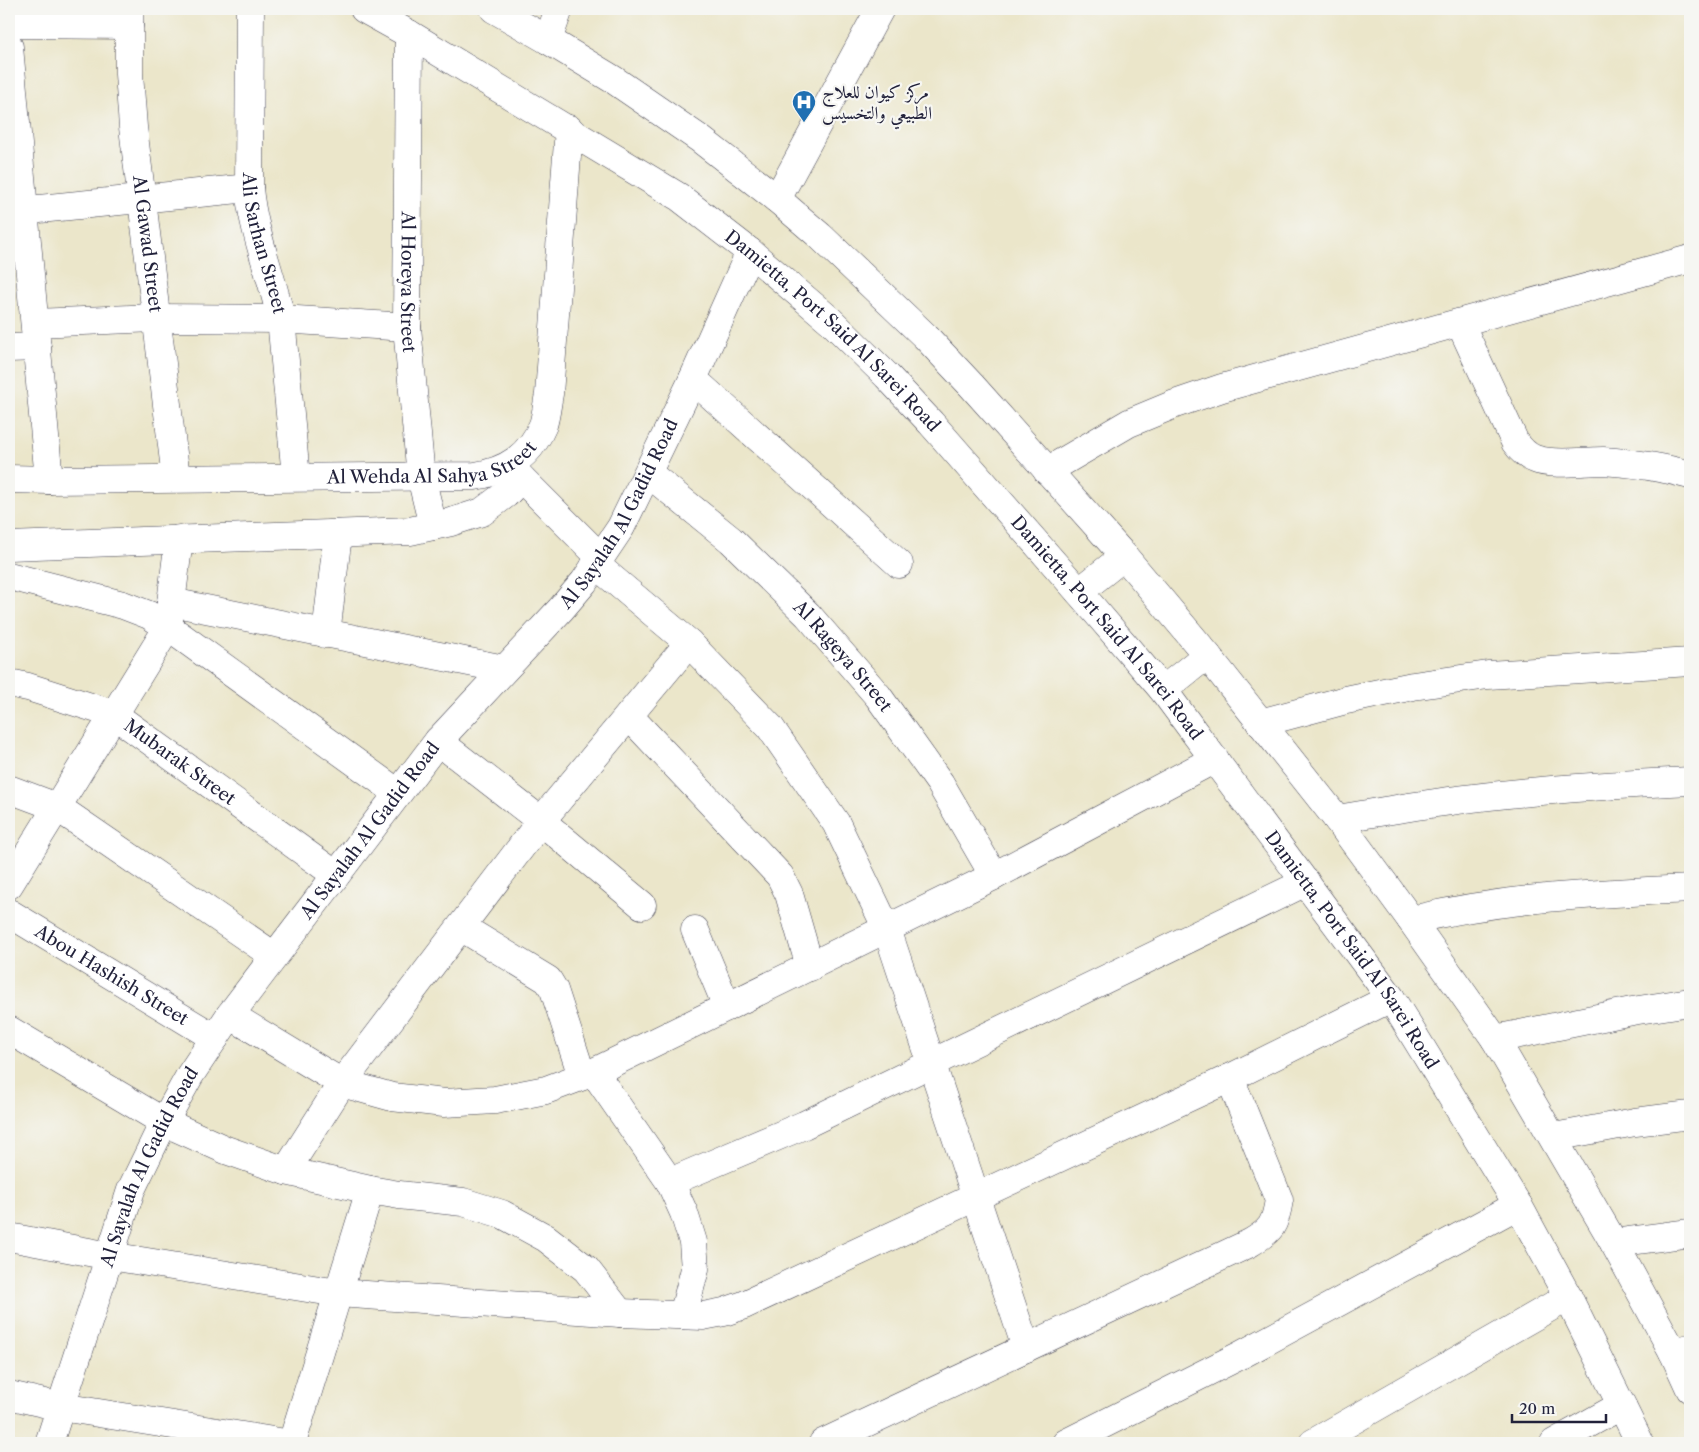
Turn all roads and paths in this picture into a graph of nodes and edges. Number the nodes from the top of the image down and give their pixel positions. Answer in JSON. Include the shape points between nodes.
{"nodes":[{"id":1,"x":250,"y":9,"type":"edge"},
{"id":2,"x":364,"y":9,"type":"edge"},
{"id":3,"x":494,"y":9,"type":"edge"},
{"id":4,"x":559,"y":9,"type":"edge"},
{"id":5,"x":880,"y":9,"type":"edge"},
{"id":6,"x":129,"y":17,"type":"edge"},
{"id":7,"x":9,"y":24,"type":"edge"},
{"id":8,"x":409,"y":34,"type":"junction"},
{"id":9,"x":548,"y":40,"type":"junction"},
{"id":10,"x":9,"y":47,"type":"edge"},
{"id":11,"x":569,"y":130,"type":"junction"},
{"id":12,"x":249,"y":188,"type":"junction"},
{"id":13,"x":141,"y":199,"type":"junction"},
{"id":14,"x":777,"y":199,"type":"junction"},
{"id":15,"x":16,"y":211,"type":"edge"},
{"id":16,"x":750,"y":252,"type":"junction"},
{"id":17,"x":1687,"y":264,"type":"edge"},
{"id":18,"x":155,"y":318,"type":"junction"},
{"id":19,"x":281,"y":319,"type":"junction"},
{"id":20,"x":1460,"y":323,"type":"junction"},
{"id":21,"x":407,"y":327,"type":"junction"},
{"id":22,"x":36,"y":335,"type":"junction"},
{"id":23,"x":9,"y":348,"type":"edge"},
{"id":24,"x":693,"y":379,"type":"junction"},
{"id":25,"x":1047,"y":471,"type":"junction"},
{"id":26,"x":515,"y":472,"type":"junction"},
{"id":27,"x":648,"y":473,"type":"junction"},
{"id":28,"x":1690,"y":474,"type":"edge"},
{"id":29,"x":296,"y":477,"type":"junction"},
{"id":30,"x":421,"y":477,"type":"junction"},
{"id":31,"x":176,"y":478,"type":"junction"},
{"id":32,"x":9,"y":479,"type":"edge"},
{"id":33,"x":49,"y":480,"type":"junction"},
{"id":34,"x":433,"y":526,"type":"junction"},
{"id":35,"x":338,"y":534,"type":"junction"},
{"id":36,"x":179,"y":539,"type":"junction"},
{"id":37,"x":9,"y":546,"type":"edge"},
{"id":38,"x":1124,"y":556,"type":"junction"},
{"id":39,"x":598,"y":561,"type":"junction"},
{"id":40,"x":899,"y":564,"type":"dead end"},
{"id":41,"x":9,"y":576,"type":"edge"},
{"id":42,"x":1079,"y":592,"type":"junction"},
{"id":43,"x":169,"y":614,"type":"junction"},
{"id":44,"x":326,"y":634,"type":"junction"},
{"id":45,"x":689,"y":643,"type":"junction"},
{"id":46,"x":1207,"y":655,"type":"junction"},
{"id":47,"x":1690,"y":662,"type":"edge"},
{"id":48,"x":504,"y":669,"type":"junction"},
{"id":49,"x":9,"y":683,"type":"edge"},
{"id":50,"x":1163,"y":690,"type":"junction"},
{"id":51,"x":113,"y":714,"type":"junction"},
{"id":52,"x":629,"y":716,"type":"junction"},
{"id":53,"x":1260,"y":723,"type":"junction"},
{"id":54,"x":438,"y":741,"type":"junction"},
{"id":55,"x":1215,"y":759,"type":"junction"},
{"id":56,"x":1690,"y":781,"type":"edge"},
{"id":57,"x":9,"y":789,"type":"edge"},
{"id":58,"x":398,"y":794,"type":"junction"},
{"id":59,"x":57,"y":807,"type":"junction"},
{"id":60,"x":1336,"y":819,"type":"junction"},
{"id":61,"x":541,"y":822,"type":"junction"},
{"id":62,"x":336,"y":875,"type":"junction"},
{"id":63,"x":994,"y":876,"type":"junction"},
{"id":64,"x":1306,"y":882,"type":"junction"},
{"id":65,"x":9,"y":885,"type":"edge"},
{"id":66,"x":1690,"y":890,"type":"edge"},
{"id":67,"x":642,"y":905,"type":"dead end"},
{"id":68,"x":9,"y":913,"type":"edge"},
{"id":69,"x":1411,"y":920,"type":"junction"},
{"id":70,"x":461,"y":927,"type":"junction"},
{"id":71,"x":887,"y":928,"type":"junction"},
{"id":72,"x":694,"y":930,"type":"dead end"},
{"id":73,"x":274,"y":956,"type":"junction"},
{"id":74,"x":810,"y":966,"type":"junction"},
{"id":75,"x":1391,"y":998,"type":"junction"},
{"id":76,"x":1690,"y":1002,"type":"edge"},
{"id":77,"x":727,"y":1007,"type":"junction"},
{"id":78,"x":230,"y":1014,"type":"junction"},
{"id":79,"x":9,"y":1031,"type":"edge"},
{"id":80,"x":214,"y":1038,"type":"junction"},
{"id":81,"x":1495,"y":1039,"type":"junction"},
{"id":82,"x":932,"y":1064,"type":"junction"},
{"id":83,"x":588,"y":1074,"type":"junction"},
{"id":84,"x":1230,"y":1078,"type":"junction"},
{"id":85,"x":342,"y":1083,"type":"junction"},
{"id":86,"x":1690,"y":1115,"type":"edge"},
{"id":87,"x":164,"y":1122,"type":"junction"},
{"id":88,"x":1554,"y":1137,"type":"junction"},
{"id":89,"x":286,"y":1172,"type":"junction"},
{"id":90,"x":670,"y":1182,"type":"junction"},
{"id":91,"x":370,"y":1190,"type":"junction"},
{"id":92,"x":976,"y":1197,"type":"junction"},
{"id":93,"x":1518,"y":1205,"type":"junction"},
{"id":94,"x":1690,"y":1233,"type":"edge"},
{"id":95,"x":9,"y":1237,"type":"edge"},
{"id":96,"x":1614,"y":1243,"type":"junction"},
{"id":97,"x":110,"y":1256,"type":"junction"},
{"id":98,"x":338,"y":1293,"type":"junction"},
{"id":99,"x":1568,"y":1297,"type":"junction"},
{"id":100,"x":620,"y":1313,"type":"junction"},
{"id":101,"x":683,"y":1316,"type":"junction"},
{"id":102,"x":1026,"y":1348,"type":"junction"},
{"id":103,"x":1682,"y":1350,"type":"edge"},
{"id":104,"x":1690,"y":1389,"type":"edge"},
{"id":105,"x":9,"y":1396,"type":"edge"},
{"id":106,"x":1622,"y":1405,"type":"junction"},
{"id":107,"x":61,"y":1407,"type":"junction"},
{"id":108,"x":49,"y":1443,"type":"edge"},
{"id":109,"x":285,"y":1443,"type":"edge"},
{"id":110,"x":292,"y":1443,"type":"edge"},
{"id":111,"x":823,"y":1443,"type":"edge"},
{"id":112,"x":1066,"y":1443,"type":"edge"},
{"id":113,"x":1313,"y":1443,"type":"edge"},
{"id":114,"x":1554,"y":1443,"type":"edge"},
{"id":115,"x":1640,"y":1443,"type":"edge"}],
"edges":[{"from":1,"to":12,"type":"main road","name":"Ali Sarhan Street"},
{"from":2,"to":8,"type":"main road","name":"Damietta, Port Said Al Sarei Road"},
{"from":3,"to":9,"type":"main road"},
{"from":4,"to":9,"type":"main road"},
{"from":5,"to":14,"type":"main road"},
{"from":6,"to":7,"type":"main road"},
{"from":6,"to":13,"type":"main road","name":"Al Gawad Street","via":[[133,127]]},
{"from":8,"to":11,"type":"main road","name":"Damietta, Port Said Al Sarei Road"},
{"from":8,"to":21,"type":"main road","name":"Al Horeya Street"},
{"from":9,"to":14,"type":"main road","via":[[614,80],[700,139]]},
{"from":10,"to":15,"type":"main road"},
{"from":11,"to":16,"type":"main road","name":"Damietta, Port Said Al Sarei Road","via":[[679,197]]},
{"from":11,"to":26,"type":"main road","name":"Al Wehda Al Sahya Street","via":[[549,394],[543,424]]},
{"from":12,"to":13,"type":"main road"},
{"from":12,"to":19,"type":"main road","name":"Ali Sarhan Street","via":[[250,206]]},
{"from":13,"to":15,"type":"main road"},
{"from":13,"to":18,"type":"main road","name":"Al Gawad Street"},
{"from":14,"to":25,"type":"main road","via":[[926,336]]},
{"from":15,"to":22,"type":"main road"},
{"from":16,"to":24,"type":"main road","name":"Al Sayalah Al Gadid Road"},
{"from":16,"to":42,"type":"main road","name":"Damietta, Port Said Al Sarei Road","via":[[831,321],[887,376]]},
{"from":17,"to":20,"type":"main road"},
{"from":18,"to":19,"type":"main road"},
{"from":18,"to":22,"type":"main road"},
{"from":18,"to":31,"type":"main road","name":"Al Gawad Street"},
{"from":19,"to":21,"type":"main road"},
{"from":19,"to":29,"type":"main road","name":"Ali Sarhan Street"},
{"from":20,"to":25,"type":"main road","via":[[1222,388],[1175,404],[1129,424]]},
{"from":20,"to":28,"type":"main road","via":[[1515,442],[1528,456],[1547,462],[1640,464]]},
{"from":21,"to":30,"type":"main road","name":"Al Horeya Street"},
{"from":22,"to":23,"type":"main road"},
{"from":22,"to":33,"type":"main road"},
{"from":24,"to":27,"type":"main road","name":"Al Sayalah Al Gadid Road"},
{"from":24,"to":40,"type":"main road"},
{"from":25,"to":38,"type":"main road"},
{"from":26,"to":30,"type":"main road","name":"Al Wehda Al Sahya Street"},
{"from":26,"to":34,"type":"main road","via":[[506,494],[482,512]]},
{"from":26,"to":39,"type":"main road"},
{"from":27,"to":39,"type":"main road","name":"Al Sayalah Al Gadid Road","via":[[621,527]]},
{"from":27,"to":63,"type":"main road","name":"Al Rageya Street","via":[[731,540],[808,615],[878,696],[940,783]]},
{"from":29,"to":30,"type":"main road","name":"Al Wehda Al Sahya Street"},
{"from":29,"to":31,"type":"main road","name":"Al Wehda Al Sahya Street"},
{"from":30,"to":34,"type":"main road","name":"Al Horeya Street"},
{"from":31,"to":33,"type":"main road","name":"Al Wehda Al Sahya Street"},
{"from":32,"to":33,"type":"main road","name":"Al Wehda Al Sahya Street"},
{"from":34,"to":35,"type":"main road","via":[[410,531]]},
{"from":35,"to":36,"type":"main road"},
{"from":35,"to":44,"type":"main road"},
{"from":36,"to":37,"type":"main road"},
{"from":36,"to":43,"type":"main road"},
{"from":38,"to":42,"type":"main road"},
{"from":38,"to":46,"type":"main road"},
{"from":39,"to":45,"type":"main road"},
{"from":39,"to":48,"type":"main road","name":"Al Sayalah Al Gadid Road","via":[[561,609]]},
{"from":41,"to":43,"type":"main road","via":[[149,615]]},
{"from":42,"to":50,"type":"main road","name":"Damietta, Port Said Al Sarei Road"},
{"from":43,"to":44,"type":"main road"},
{"from":43,"to":51,"type":"main road"},
{"from":43,"to":58,"type":"main road"},
{"from":44,"to":48,"type":"main road"},
{"from":45,"to":52,"type":"main road"},
{"from":45,"to":71,"type":"main road","via":[[770,727],[836,823]]},
{"from":46,"to":50,"type":"main road"},
{"from":46,"to":53,"type":"main road"},
{"from":47,"to":53,"type":"main road","via":[[1488,675],[1346,700]]},
{"from":48,"to":54,"type":"main road","name":"Al Sayalah Al Gadid Road"},
{"from":49,"to":51,"type":"main road","name":"Mubarak Street"},
{"from":50,"to":55,"type":"main road","name":"Damietta, Port Said Al Sarei Road"},
{"from":51,"to":59,"type":"main road"},
{"from":51,"to":62,"type":"main road","name":"Mubarak Street"},
{"from":52,"to":61,"type":"main road"},
{"from":52,"to":74,"type":"main road","via":[[780,876],[789,894]]},
{"from":53,"to":60,"type":"main road"},
{"from":54,"to":58,"type":"main road","name":"Al Sayalah Al Gadid Road"},
{"from":54,"to":61,"type":"main road"},
{"from":55,"to":63,"type":"main road"},
{"from":55,"to":64,"type":"main road","name":"Damietta, Port Said Al Sarei Road"},
{"from":56,"to":60,"type":"main road","via":[[1525,792]]},
{"from":57,"to":59,"type":"main road"},
{"from":58,"to":62,"type":"main road","name":"Al Sayalah Al Gadid Road"},
{"from":59,"to":65,"type":"main road"},
{"from":59,"to":73,"type":"main road"},
{"from":60,"to":69,"type":"main road"},
{"from":61,"to":67,"type":"main road"},
{"from":61,"to":70,"type":"main road"},
{"from":62,"to":73,"type":"main road","name":"Al Sayalah Al Gadid Road"},
{"from":63,"to":71,"type":"main road"},
{"from":64,"to":75,"type":"main road","name":"Damietta, Port Said Al Sarei Road"},
{"from":64,"to":82,"type":"main road"},
{"from":66,"to":69,"type":"main road","via":[[1527,899],[1455,909]]},
{"from":68,"to":80,"type":"main road","name":"Abou Hashish Street"},
{"from":69,"to":81,"type":"main road"},
{"from":70,"to":83,"type":"main road","via":[[548,980]]},
{"from":70,"to":85,"type":"main road"},
{"from":71,"to":74,"type":"main road"},
{"from":71,"to":82,"type":"main road"},
{"from":72,"to":77,"type":"main road"},
{"from":73,"to":78,"type":"main road","name":"Al Sayalah Al Gadid Road"},
{"from":74,"to":77,"type":"main road"},
{"from":75,"to":84,"type":"main road"},
{"from":75,"to":93,"type":"main road","name":"Damietta, Port Said Al Sarei Road"},
{"from":76,"to":81,"type":"main road"},
{"from":77,"to":83,"type":"main road"},
{"from":78,"to":80,"type":"main road","name":"Al Sayalah Al Gadid Road"},
{"from":78,"to":85,"type":"main road"},
{"from":79,"to":87,"type":"main road"},
{"from":80,"to":87,"type":"main road","name":"Al Sayalah Al Gadid Road"},
{"from":81,"to":88,"type":"main road"},
{"from":82,"to":90,"type":"main road","via":[[804,1125]]},
{"from":82,"to":92,"type":"main road"},
{"from":83,"to":85,"type":"main road","via":[[546,1090],[495,1100],[444,1102],[392,1097]]},
{"from":83,"to":90,"type":"main road"},
{"from":84,"to":92,"type":"main road"},
{"from":84,"to":102,"type":"main road","via":[[1279,1200],[1276,1218],[1266,1233]]},
{"from":85,"to":89,"type":"main road"},
{"from":86,"to":88,"type":"main road"},
{"from":87,"to":89,"type":"main road"},
{"from":87,"to":97,"type":"main road","name":"Al Sayalah Al Gadid Road","via":[[131,1190]]},
{"from":88,"to":96,"type":"main road"},
{"from":89,"to":91,"type":"main road"},
{"from":90,"to":101,"type":"main road","via":[[693,1242],[695,1269]]},
{"from":91,"to":98,"type":"main road"},
{"from":91,"to":100,"type":"main road","via":[[462,1202],[502,1214],[546,1238],[586,1269]]},
{"from":92,"to":101,"type":"main road","via":[[744,1305],[703,1316]]},
{"from":92,"to":102,"type":"main road"},
{"from":93,"to":99,"type":"main road","name":"Damietta, Port Said Al Sarei Road"},
{"from":93,"to":112,"type":"main road","via":[[1238,1356]]},
{"from":94,"to":96,"type":"main road"},
{"from":95,"to":97,"type":"main road"},
{"from":96,"to":103,"type":"main road"},
{"from":97,"to":98,"type":"main road"},
{"from":97,"to":107,"type":"main road","name":"Al Sayalah Al Gadid Road"},
{"from":98,"to":100,"type":"main road"},
{"from":98,"to":110,"type":"main road"},
{"from":99,"to":106,"type":"main road","name":"Damietta, Port Said Al Sarei Road"},
{"from":99,"to":113,"type":"main road"},
{"from":100,"to":101,"type":"main road"},
{"from":102,"to":111,"type":"main road"},
{"from":103,"to":104,"type":"main road"},
{"from":105,"to":107,"type":"main road"},
{"from":106,"to":114,"type":"main road"},
{"from":106,"to":115,"type":"main road","name":"Damietta, Port Said Al Sarei Road"},
{"from":107,"to":108,"type":"main road","name":"Al Sayalah Al Gadid Road"},
{"from":107,"to":109,"type":"main road"}]}
